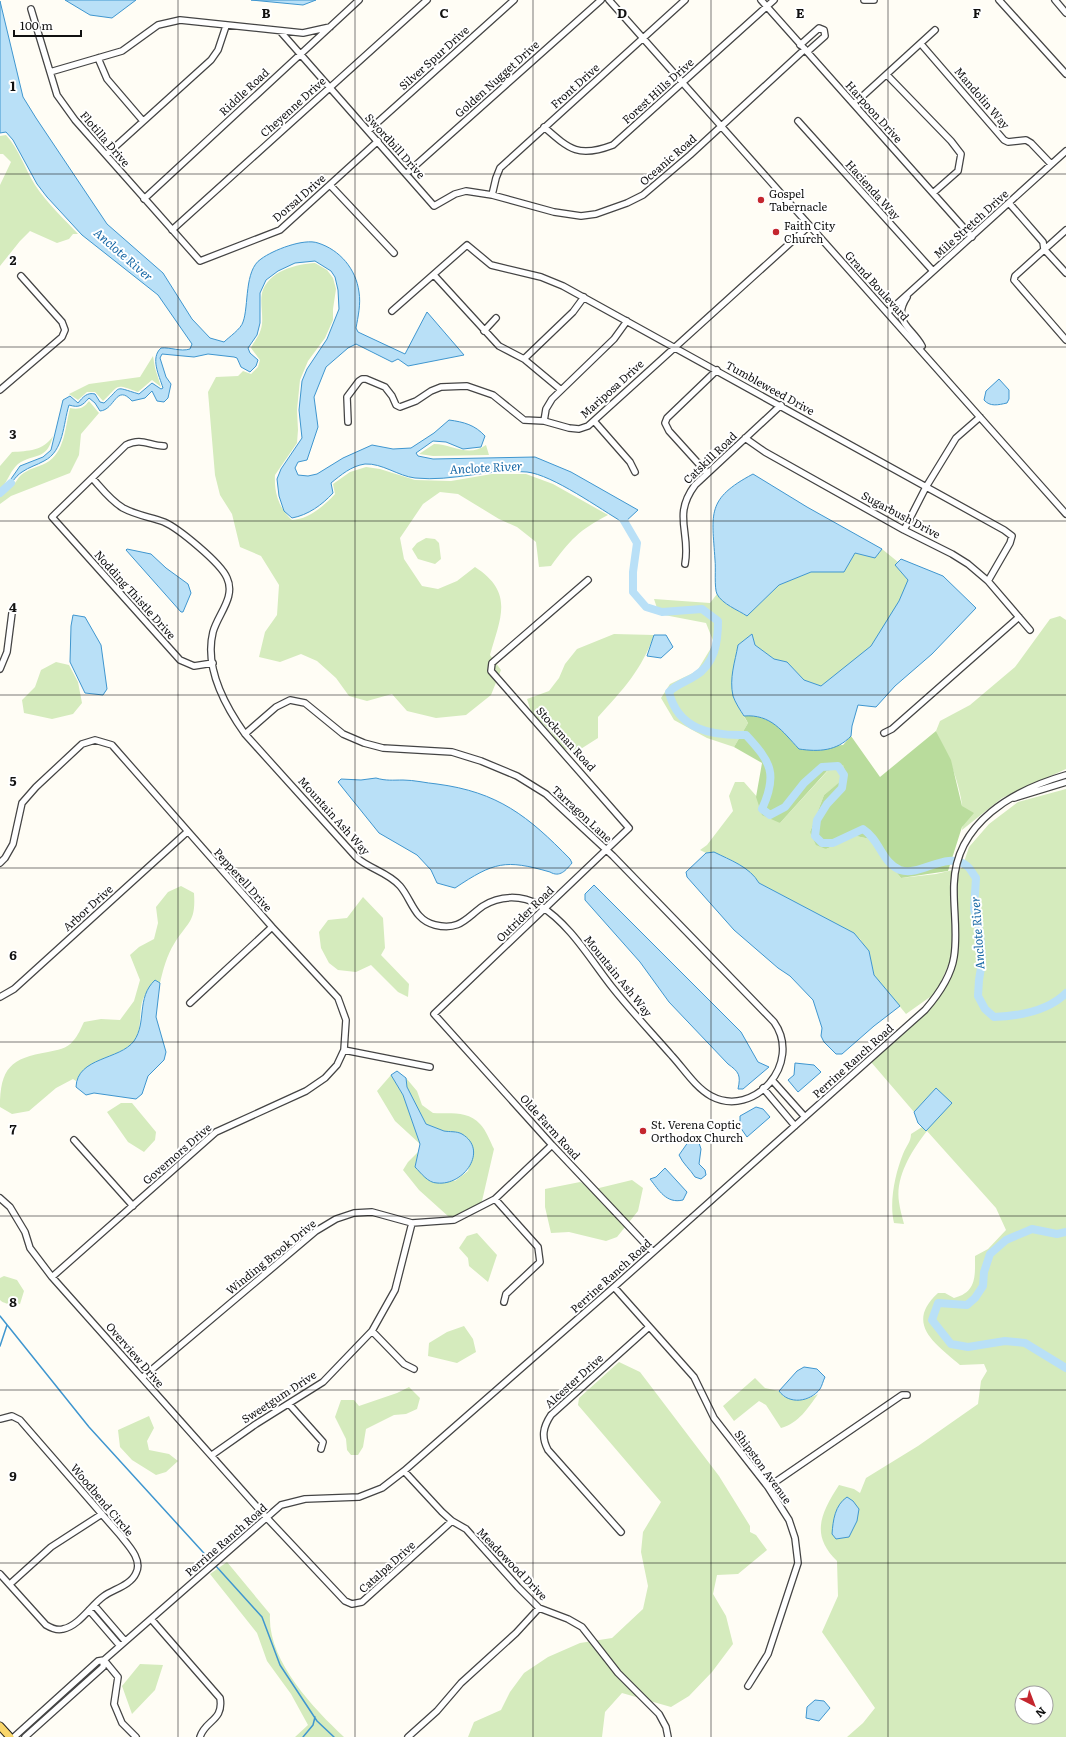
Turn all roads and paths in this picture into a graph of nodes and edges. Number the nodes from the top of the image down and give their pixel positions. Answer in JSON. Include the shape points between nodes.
{"nodes":[{"id":1,"x":359,"y":0,"type":"edge"},
{"id":2,"x":427,"y":0,"type":"edge"},
{"id":3,"x":514,"y":0,"type":"edge"},
{"id":4,"x":601,"y":0,"type":"edge"},
{"id":5,"x":609,"y":0,"type":"edge"},
{"id":6,"x":685,"y":0,"type":"edge"},
{"id":7,"x":762,"y":0,"type":"edge"},
{"id":8,"x":774,"y":0,"type":"edge"},
{"id":9,"x":864,"y":0,"type":"edge"},
{"id":10,"x":874,"y":0,"type":"edge"},
{"id":11,"x":999,"y":0,"type":"edge"},
{"id":12,"x":1054,"y":0,"type":"edge"},
{"id":13,"x":767,"y":6,"type":"junction"},
{"id":14,"x":32,"y":9,"type":"dead end"},
{"id":15,"x":1066,"y":13,"type":"edge"},
{"id":16,"x":226,"y":26,"type":"junction"},
{"id":17,"x":330,"y":27,"type":"junction"},
{"id":18,"x":935,"y":30,"type":"dead end"},
{"id":19,"x":280,"y":31,"type":"junction"},
{"id":20,"x":643,"y":37,"type":"junction"},
{"id":21,"x":921,"y":44,"type":"junction"},
{"id":22,"x":804,"y":49,"type":"junction"},
{"id":23,"x":300,"y":54,"type":"junction"},
{"id":24,"x":98,"y":58,"type":"junction"},
{"id":25,"x":50,"y":72,"type":"junction"},
{"id":26,"x":1066,"y":74,"type":"edge"},
{"id":27,"x":887,"y":75,"type":"junction"},
{"id":28,"x":684,"y":82,"type":"junction"},
{"id":29,"x":330,"y":87,"type":"junction"},
{"id":30,"x":854,"y":104,"type":"junction"},
{"id":31,"x":143,"y":121,"type":"junction"},
{"id":32,"x":798,"y":122,"type":"dead end"},
{"id":33,"x":721,"y":125,"type":"junction"},
{"id":34,"x":544,"y":127,"type":"junction"},
{"id":35,"x":368,"y":131,"type":"junction"},
{"id":36,"x":378,"y":141,"type":"junction"},
{"id":37,"x":1066,"y":151,"type":"edge"},
{"id":38,"x":106,"y":155,"type":"junction"},
{"id":39,"x":1051,"y":164,"type":"junction"},
{"id":40,"x":407,"y":173,"type":"junction"},
{"id":41,"x":330,"y":185,"type":"junction"},
{"id":42,"x":933,"y":193,"type":"junction"},
{"id":43,"x":492,"y":195,"type":"junction"},
{"id":44,"x":144,"y":200,"type":"junction"},
{"id":45,"x":1009,"y":203,"type":"junction"},
{"id":46,"x":810,"y":226,"type":"junction"},
{"id":47,"x":172,"y":230,"type":"junction"},
{"id":48,"x":1066,"y":230,"type":"edge"},
{"id":49,"x":972,"y":237,"type":"junction"},
{"id":50,"x":1044,"y":249,"type":"junction"},
{"id":51,"x":394,"y":253,"type":"dead end"},
{"id":52,"x":200,"y":261,"type":"joint"},
{"id":53,"x":933,"y":271,"type":"junction"},
{"id":54,"x":1066,"y":273,"type":"edge"},
{"id":55,"x":434,"y":275,"type":"junction"},
{"id":56,"x":21,"y":276,"type":"dead end"},
{"id":57,"x":911,"y":291,"type":"junction"},
{"id":58,"x":584,"y":297,"type":"junction"},
{"id":59,"x":392,"y":311,"type":"dead end"},
{"id":60,"x":888,"y":312,"type":"junction"},
{"id":61,"x":496,"y":318,"type":"dead end"},
{"id":62,"x":627,"y":321,"type":"junction"},
{"id":63,"x":484,"y":331,"type":"junction"},
{"id":64,"x":1066,"y":340,"type":"edge"},
{"id":65,"x":674,"y":347,"type":"junction"},
{"id":66,"x":926,"y":356,"type":"junction"},
{"id":67,"x":524,"y":358,"type":"junction"},
{"id":68,"x":717,"y":370,"type":"junction"},
{"id":69,"x":560,"y":389,"type":"junction"},
{"id":70,"x":0,"y":390,"type":"edge"},
{"id":71,"x":781,"y":405,"type":"junction"},
{"id":72,"x":980,"y":418,"type":"junction"},
{"id":73,"x":544,"y":421,"type":"junction"},
{"id":74,"x":594,"y":421,"type":"junction"},
{"id":75,"x":348,"y":422,"type":"dead end"},
{"id":76,"x":745,"y":438,"type":"junction"},
{"id":77,"x":164,"y":446,"type":"dead end"},
{"id":78,"x":635,"y":472,"type":"dead end"},
{"id":79,"x":707,"y":473,"type":"junction"},
{"id":80,"x":93,"y":478,"type":"junction"},
{"id":81,"x":926,"y":487,"type":"junction"},
{"id":82,"x":1066,"y":514,"type":"edge"},
{"id":83,"x":904,"y":530,"type":"junction"},
{"id":84,"x":685,"y":564,"type":"dead end"},
{"id":85,"x":588,"y":580,"type":"dead end"},
{"id":86,"x":988,"y":581,"type":"junction"},
{"id":87,"x":12,"y":613,"type":"dead end"},
{"id":88,"x":1019,"y":618,"type":"junction"},
{"id":89,"x":1030,"y":630,"type":"dead end"},
{"id":90,"x":213,"y":663,"type":"junction"},
{"id":91,"x":0,"y":669,"type":"edge"},
{"id":92,"x":884,"y":733,"type":"dead end"},
{"id":93,"x":245,"y":734,"type":"junction"},
{"id":94,"x":1066,"y":774,"type":"edge"},
{"id":95,"x":1066,"y":782,"type":"edge"},
{"id":96,"x":1008,"y":800,"type":"junction"},
{"id":97,"x":629,"y":828,"type":"joint"},
{"id":98,"x":187,"y":832,"type":"junction"},
{"id":99,"x":606,"y":850,"type":"junction"},
{"id":100,"x":0,"y":863,"type":"edge"},
{"id":101,"x":544,"y":909,"type":"junction"},
{"id":102,"x":272,"y":927,"type":"junction"},
{"id":103,"x":0,"y":997,"type":"edge"},
{"id":104,"x":190,"y":1003,"type":"dead end"},
{"id":105,"x":434,"y":1014,"type":"joint"},
{"id":106,"x":344,"y":1050,"type":"junction"},
{"id":107,"x":430,"y":1067,"type":"dead end"},
{"id":108,"x":772,"y":1080,"type":"junction"},
{"id":109,"x":765,"y":1087,"type":"junction"},
{"id":110,"x":805,"y":1117,"type":"junction"},
{"id":111,"x":795,"y":1126,"type":"junction"},
{"id":112,"x":74,"y":1140,"type":"dead end"},
{"id":113,"x":552,"y":1145,"type":"junction"},
{"id":114,"x":0,"y":1198,"type":"edge"},
{"id":115,"x":495,"y":1199,"type":"junction"},
{"id":116,"x":133,"y":1206,"type":"junction"},
{"id":117,"x":412,"y":1223,"type":"junction"},
{"id":118,"x":653,"y":1252,"type":"junction"},
{"id":119,"x":52,"y":1277,"type":"junction"},
{"id":120,"x":614,"y":1287,"type":"junction"},
{"id":121,"x":504,"y":1302,"type":"dead end"},
{"id":122,"x":648,"y":1327,"type":"junction"},
{"id":123,"x":372,"y":1331,"type":"junction"},
{"id":124,"x":414,"y":1369,"type":"dead end"},
{"id":125,"x":143,"y":1377,"type":"junction"},
{"id":126,"x":907,"y":1394,"type":"dead end"},
{"id":127,"x":289,"y":1404,"type":"junction"},
{"id":128,"x":0,"y":1419,"type":"edge"},
{"id":129,"x":321,"y":1449,"type":"dead end"},
{"id":130,"x":212,"y":1455,"type":"junction"},
{"id":131,"x":404,"y":1471,"type":"junction"},
{"id":132,"x":768,"y":1487,"type":"junction"},
{"id":133,"x":102,"y":1514,"type":"junction"},
{"id":134,"x":266,"y":1518,"type":"junction"},
{"id":135,"x":452,"y":1521,"type":"junction"},
{"id":136,"x":621,"y":1532,"type":"dead end"},
{"id":137,"x":0,"y":1574,"type":"edge"},
{"id":138,"x":10,"y":1584,"type":"junction"},
{"id":139,"x":94,"y":1605,"type":"junction"},
{"id":140,"x":539,"y":1608,"type":"junction"},
{"id":141,"x":89,"y":1610,"type":"junction"},
{"id":142,"x":151,"y":1619,"type":"junction"},
{"id":143,"x":126,"y":1641,"type":"junction"},
{"id":144,"x":120,"y":1646,"type":"junction"},
{"id":145,"x":104,"y":1660,"type":"junction"},
{"id":146,"x":748,"y":1686,"type":"dead end"},
{"id":147,"x":0,"y":1726,"type":"edge"},
{"id":148,"x":10,"y":1737,"type":"edge"},
{"id":149,"x":14,"y":1737,"type":"edge"},
{"id":150,"x":25,"y":1737,"type":"edge"},
{"id":151,"x":136,"y":1737,"type":"edge"},
{"id":152,"x":200,"y":1737,"type":"edge"},
{"id":153,"x":408,"y":1737,"type":"edge"},
{"id":154,"x":668,"y":1737,"type":"edge"}],
"edges":[{"from":1,"to":17,"type":"street","name":"Riddle Road"},
{"from":2,"to":29,"type":"street","name":"Cheyenne Drive"},
{"from":3,"to":35,"type":"street","name":"Silver Spur Drive"},
{"from":4,"to":40,"type":"street","name":"Golden Nugget Drive"},
{"from":5,"to":20,"type":"street","name":"Grand Boulevard"},
{"from":6,"to":20,"type":"street","name":"Front Drive"},
{"from":7,"to":13,"type":"street","name":"Harpoon Drive"},
{"from":8,"to":13,"type":"street","name":"Forest Hills Drive"},
{"from":9,"to":10,"type":"street"},
{"from":11,"to":26,"type":"street"},
{"from":12,"to":15,"type":"street"},
{"from":13,"to":22,"type":"street","name":"Harpoon Drive"},
{"from":13,"to":28,"type":"street","name":"Forest Hills Drive"},
{"from":14,"to":25,"type":"street","name":"Flotilla Drive"},
{"from":16,"to":19,"type":"street"},
{"from":16,"to":24,"type":"street","via":[[180,20],[158,25],[122,51]]},
{"from":16,"to":31,"type":"street","via":[[218,50],[211,60]]},
{"from":17,"to":19,"type":"street","via":[[303,33]]},
{"from":17,"to":23,"type":"street","name":"Riddle Road"},
{"from":18,"to":21,"type":"street"},
{"from":19,"to":23,"type":"street","name":"Swordbill Drive"},
{"from":20,"to":28,"type":"street","name":"Grand Boulevard"},
{"from":20,"to":34,"type":"street","name":"Front Drive"},
{"from":21,"to":27,"type":"street"},
{"from":21,"to":39,"type":"street","name":"Mandolin Way","via":[[1004,140],[1026,140],[1032,143]]},
{"from":22,"to":30,"type":"street","name":"Harpoon Drive"},
{"from":22,"to":33,"type":"street","name":"Oceanic Road"},
{"from":23,"to":29,"type":"street","name":"Swordbill Drive"},
{"from":23,"to":44,"type":"street","name":"Riddle Road"},
{"from":24,"to":25,"type":"street"},
{"from":24,"to":31,"type":"street","via":[[107,79]]},
{"from":25,"to":38,"type":"street","name":"Flotilla Drive","via":[[58,95],[75,120]]},
{"from":27,"to":30,"type":"street"},
{"from":27,"to":42,"type":"street","via":[[961,154],[958,171]]},
{"from":28,"to":33,"type":"street","name":"Grand Boulevard"},
{"from":28,"to":34,"type":"street","name":"Forest Hills Drive","via":[[613,145],[600,150],[582,152],[570,148]]},
{"from":29,"to":35,"type":"street","name":"Swordbill Drive"},
{"from":29,"to":47,"type":"street","name":"Cheyenne Drive"},
{"from":30,"to":42,"type":"street","name":"Harpoon Drive"},
{"from":31,"to":38,"type":"street"},
{"from":32,"to":53,"type":"street","name":"Hacienda Way"},
{"from":33,"to":43,"type":"street","name":"Oceanic Road","via":[[643,195],[596,214],[581,216],[554,212]]},
{"from":33,"to":46,"type":"street","name":"Grand Boulevard"},
{"from":34,"to":43,"type":"street","name":"Front Drive","via":[[500,168]]},
{"from":35,"to":36,"type":"street","name":"Swordbill Drive"},
{"from":36,"to":40,"type":"street","name":"Swordbill Drive"},
{"from":36,"to":41,"type":"street","name":"Dorsal Drive"},
{"from":37,"to":39,"type":"street","name":"Mile Stretch Drive"},
{"from":38,"to":44,"type":"street","name":"Flotilla Drive"},
{"from":39,"to":45,"type":"street","name":"Mile Stretch Drive"},
{"from":40,"to":43,"type":"street","name":"Swordbill Drive","via":[[434,206],[466,190]]},
{"from":41,"to":51,"type":"street"},
{"from":41,"to":52,"type":"street","name":"Dorsal Drive","via":[[280,230]]},
{"from":42,"to":49,"type":"street","name":"Harpoon Drive"},
{"from":44,"to":47,"type":"street","name":"Flotilla Drive"},
{"from":45,"to":49,"type":"street","name":"Mile Stretch Drive"},
{"from":45,"to":50,"type":"street","via":[[1043,242]]},
{"from":46,"to":60,"type":"street","name":"Grand Boulevard"},
{"from":46,"to":65,"type":"street","name":"Mariposa Drive"},
{"from":47,"to":52,"type":"street","name":"Flotilla Drive"},
{"from":48,"to":50,"type":"street"},
{"from":49,"to":53,"type":"street","name":"Mile Stretch Drive"},
{"from":50,"to":54,"type":"street"},
{"from":50,"to":64,"type":"street","via":[[1015,276],[1014,280]]},
{"from":53,"to":57,"type":"street","name":"Mile Stretch Drive"},
{"from":55,"to":58,"type":"street","name":"Tumbleweed Drive","via":[[465,246],[470,246],[491,265],[541,277]]},
{"from":55,"to":59,"type":"street"},
{"from":55,"to":63,"type":"street"},
{"from":56,"to":70,"type":"street","via":[[62,322],[65,330],[62,337]]},
{"from":57,"to":60,"type":"street","name":"Mile Stretch Drive"},
{"from":57,"to":66,"type":"street","via":[[901,307],[901,317]]},
{"from":58,"to":62,"type":"street","name":"Tumbleweed Drive"},
{"from":58,"to":67,"type":"street","via":[[573,312]]},
{"from":60,"to":66,"type":"street","name":"Grand Boulevard"},
{"from":61,"to":63,"type":"street"},
{"from":62,"to":65,"type":"street","name":"Tumbleweed Drive"},
{"from":62,"to":69,"type":"street","via":[[614,339]]},
{"from":63,"to":67,"type":"street","via":[[499,346]]},
{"from":65,"to":68,"type":"street","name":"Tumbleweed Drive"},
{"from":65,"to":74,"type":"street","name":"Mariposa Drive"},
{"from":66,"to":72,"type":"street","name":"Grand Boulevard"},
{"from":67,"to":69,"type":"street"},
{"from":68,"to":71,"type":"street","name":"Tumbleweed Drive"},
{"from":68,"to":79,"type":"street","via":[[667,418],[665,423],[669,431]]},
{"from":69,"to":73,"type":"street","via":[[546,409]]},
{"from":71,"to":76,"type":"street","name":"Catskill Road"},
{"from":71,"to":81,"type":"street","name":"Tumbleweed Drive"},
{"from":72,"to":81,"type":"street","via":[[956,438]]},
{"from":72,"to":82,"type":"street","name":"Grand Boulevard"},
{"from":73,"to":74,"type":"street","name":"Mariposa Drive","via":[[580,429]]},
{"from":73,"to":75,"type":"street","name":"Mariposa Drive","via":[[524,420],[493,395],[467,386],[431,390],[416,401],[400,407],[396,405],[389,390],[366,379],[359,381],[347,397]]},
{"from":74,"to":78,"type":"street","via":[[630,462]]},
{"from":76,"to":79,"type":"street","name":"Catskill Road"},
{"from":76,"to":83,"type":"street","name":"Sugarbush Drive","via":[[765,452]]},
{"from":77,"to":80,"type":"street","via":[[134,441],[126,445]]},
{"from":79,"to":84,"type":"street","name":"Catskill Road","via":[[688,494],[682,513],[687,552]]},
{"from":80,"to":90,"type":"street","name":"Mountain Ash Way","via":[[121,507],[165,522],[178,530],[219,566],[228,578],[228,600],[216,621],[213,634]]},
{"from":80,"to":90,"type":"street","name":"Nodding Thistle Drive","via":[[52,517],[180,660],[194,666]]},
{"from":81,"to":83,"type":"street"},
{"from":81,"to":86,"type":"street","name":"Tumbleweed Drive","via":[[1012,536]]},
{"from":83,"to":86,"type":"street","name":"Sugarbush Drive","via":[[952,554]]},
{"from":85,"to":97,"type":"street","name":"Stockman Road","via":[[492,664],[491,671],[627,822]]},
{"from":86,"to":88,"type":"street","name":"Sugarbush Drive"},
{"from":87,"to":91,"type":"street","via":[[7,652]]},
{"from":88,"to":89,"type":"street","name":"Sugarbush Drive"},
{"from":88,"to":92,"type":"street","via":[[892,729]]},
{"from":90,"to":93,"type":"street","name":"Mountain Ash Way","via":[[217,684],[225,702]]},
{"from":93,"to":99,"type":"street","name":"Tarragon Lane","via":[[276,707],[290,700],[305,703],[343,734],[364,742],[383,748],[452,752],[517,776],[546,794]]},
{"from":93,"to":101,"type":"street","name":"Mountain Ash Way","via":[[356,857],[399,885],[422,920],[448,927],[470,918],[484,906],[499,899],[510,898],[528,900]]},
{"from":94,"to":96,"type":"street","name":"Perrine Ranch Road","via":[[1030,787]]},
{"from":95,"to":96,"type":"street","name":"Perrine Ranch Road"},
{"from":96,"to":110,"type":"street","name":"Perrine Ranch Road","via":[[987,814],[976,826],[962,850],[955,872],[954,958],[938,994],[925,1010]]},
{"from":97,"to":99,"type":"street","name":"Outrider Road"},
{"from":98,"to":100,"type":"street","name":"Pepperell Drive","via":[[112,746],[95,740],[82,744],[22,803],[13,844]]},
{"from":98,"to":102,"type":"street","name":"Pepperell Drive"},
{"from":98,"to":103,"type":"street","name":"Arbor Drive","via":[[14,989]]},
{"from":99,"to":101,"type":"street","name":"Outrider Road"},
{"from":99,"to":108,"type":"street","name":"Tarragon Lane","via":[[774,1022],[783,1039],[784,1054],[780,1068]]},
{"from":101,"to":105,"type":"street","name":"Outrider Road"},
{"from":101,"to":109,"type":"street","name":"Mountain Ash Way","via":[[581,946],[611,986],[703,1090],[715,1098],[734,1101],[748,1098]]},
{"from":102,"to":104,"type":"street"},
{"from":102,"to":106,"type":"street","name":"Pepperell Drive","via":[[338,998],[346,1020]]},
{"from":105,"to":113,"type":"street","name":"Olde Farm Road"},
{"from":106,"to":107,"type":"street"},
{"from":106,"to":116,"type":"street","name":"Governors Drive","via":[[337,1065],[325,1078],[306,1090],[216,1132]]},
{"from":108,"to":109,"type":"street","name":"Tarragon Lane"},
{"from":108,"to":110,"type":"street"},
{"from":109,"to":111,"type":"street"},
{"from":110,"to":111,"type":"street","name":"Perrine Ranch Road"},
{"from":111,"to":118,"type":"street","name":"Perrine Ranch Road"},
{"from":112,"to":116,"type":"street"},
{"from":113,"to":115,"type":"street","name":"Winding Brook Drive"},
{"from":113,"to":118,"type":"street","name":"Olde Farm Road"},
{"from":114,"to":119,"type":"street","name":"Overview Drive","via":[[10,1207],[25,1232],[30,1248]]},
{"from":115,"to":117,"type":"street","name":"Winding Brook Drive","via":[[454,1220]]},
{"from":115,"to":121,"type":"street","via":[[538,1247],[540,1262],[506,1294]]},
{"from":116,"to":119,"type":"street","name":"Governors Drive"},
{"from":117,"to":123,"type":"street","name":"Sweetgum Drive","via":[[395,1290]]},
{"from":117,"to":125,"type":"street","name":"Winding Brook Drive","via":[[372,1212],[336,1219],[316,1231]]},
{"from":118,"to":120,"type":"street","name":"Perrine Ranch Road"},
{"from":119,"to":125,"type":"street","name":"Overview Drive"},
{"from":120,"to":122,"type":"street","name":"Shipston Avenue"},
{"from":120,"to":131,"type":"street","name":"Perrine Ranch Road"},
{"from":122,"to":132,"type":"street","name":"Shipston Avenue","via":[[694,1377],[714,1418]]},
{"from":122,"to":136,"type":"street","name":"Alcester Drive","via":[[551,1415],[543,1433],[548,1450]]},
{"from":123,"to":124,"type":"street","via":[[404,1364]]},
{"from":123,"to":127,"type":"street","name":"Sweetgum Drive","via":[[323,1382]]},
{"from":125,"to":130,"type":"street","name":"Overview Drive"},
{"from":126,"to":132,"type":"street"},
{"from":127,"to":129,"type":"street","via":[[323,1442]]},
{"from":127,"to":130,"type":"street","name":"Sweetgum Drive"},
{"from":128,"to":133,"type":"street","name":"Woodbend Circle","via":[[12,1416],[20,1420]]},
{"from":130,"to":134,"type":"street","name":"Overview Drive"},
{"from":131,"to":134,"type":"street","name":"Perrine Ranch Road","via":[[382,1488],[359,1498],[305,1499],[281,1505]]},
{"from":131,"to":135,"type":"street","name":"Meadowood Drive"},
{"from":132,"to":146,"type":"street","name":"Shipston Avenue","via":[[789,1520],[795,1538],[798,1563],[768,1654]]},
{"from":133,"to":138,"type":"street","via":[[51,1546]]},
{"from":133,"to":139,"type":"street","name":"Woodbend Circle","via":[[134,1553],[138,1564],[137,1573],[131,1580]]},
{"from":134,"to":135,"type":"street","name":"Catalpa Drive","via":[[340,1598],[352,1604],[362,1602]]},
{"from":134,"to":142,"type":"street","name":"Perrine Ranch Road"},
{"from":135,"to":140,"type":"street","name":"Meadowood Drive","via":[[466,1529]]},
{"from":137,"to":138,"type":"street","name":"Woodbend Circle"},
{"from":138,"to":141,"type":"street","name":"Woodbend Circle","via":[[46,1625],[53,1629],[64,1629]]},
{"from":139,"to":141,"type":"street","name":"Woodbend Circle"},
{"from":139,"to":143,"type":"street"},
{"from":140,"to":153,"type":"street"},
{"from":140,"to":154,"type":"street","name":"Meadowood Drive","via":[[582,1627],[618,1673],[659,1714]]},
{"from":141,"to":144,"type":"street"},
{"from":142,"to":143,"type":"street","name":"Perrine Ranch Road"},
{"from":142,"to":152,"type":"street","via":[[220,1698],[217,1717]]},
{"from":143,"to":144,"type":"street","name":"Perrine Ranch Road"},
{"from":144,"to":145,"type":"street","name":"Perrine Ranch Road"},
{"from":145,"to":149,"type":"street","name":"Perrine Ranch Road","via":[[98,1661]]},
{"from":145,"to":150,"type":"street","name":"Perrine Ranch Road","via":[[103,1667]]},
{"from":145,"to":151,"type":"street","via":[[118,1677],[114,1704],[122,1723]]},
{"from":147,"to":148,"type":"main road"}]}
